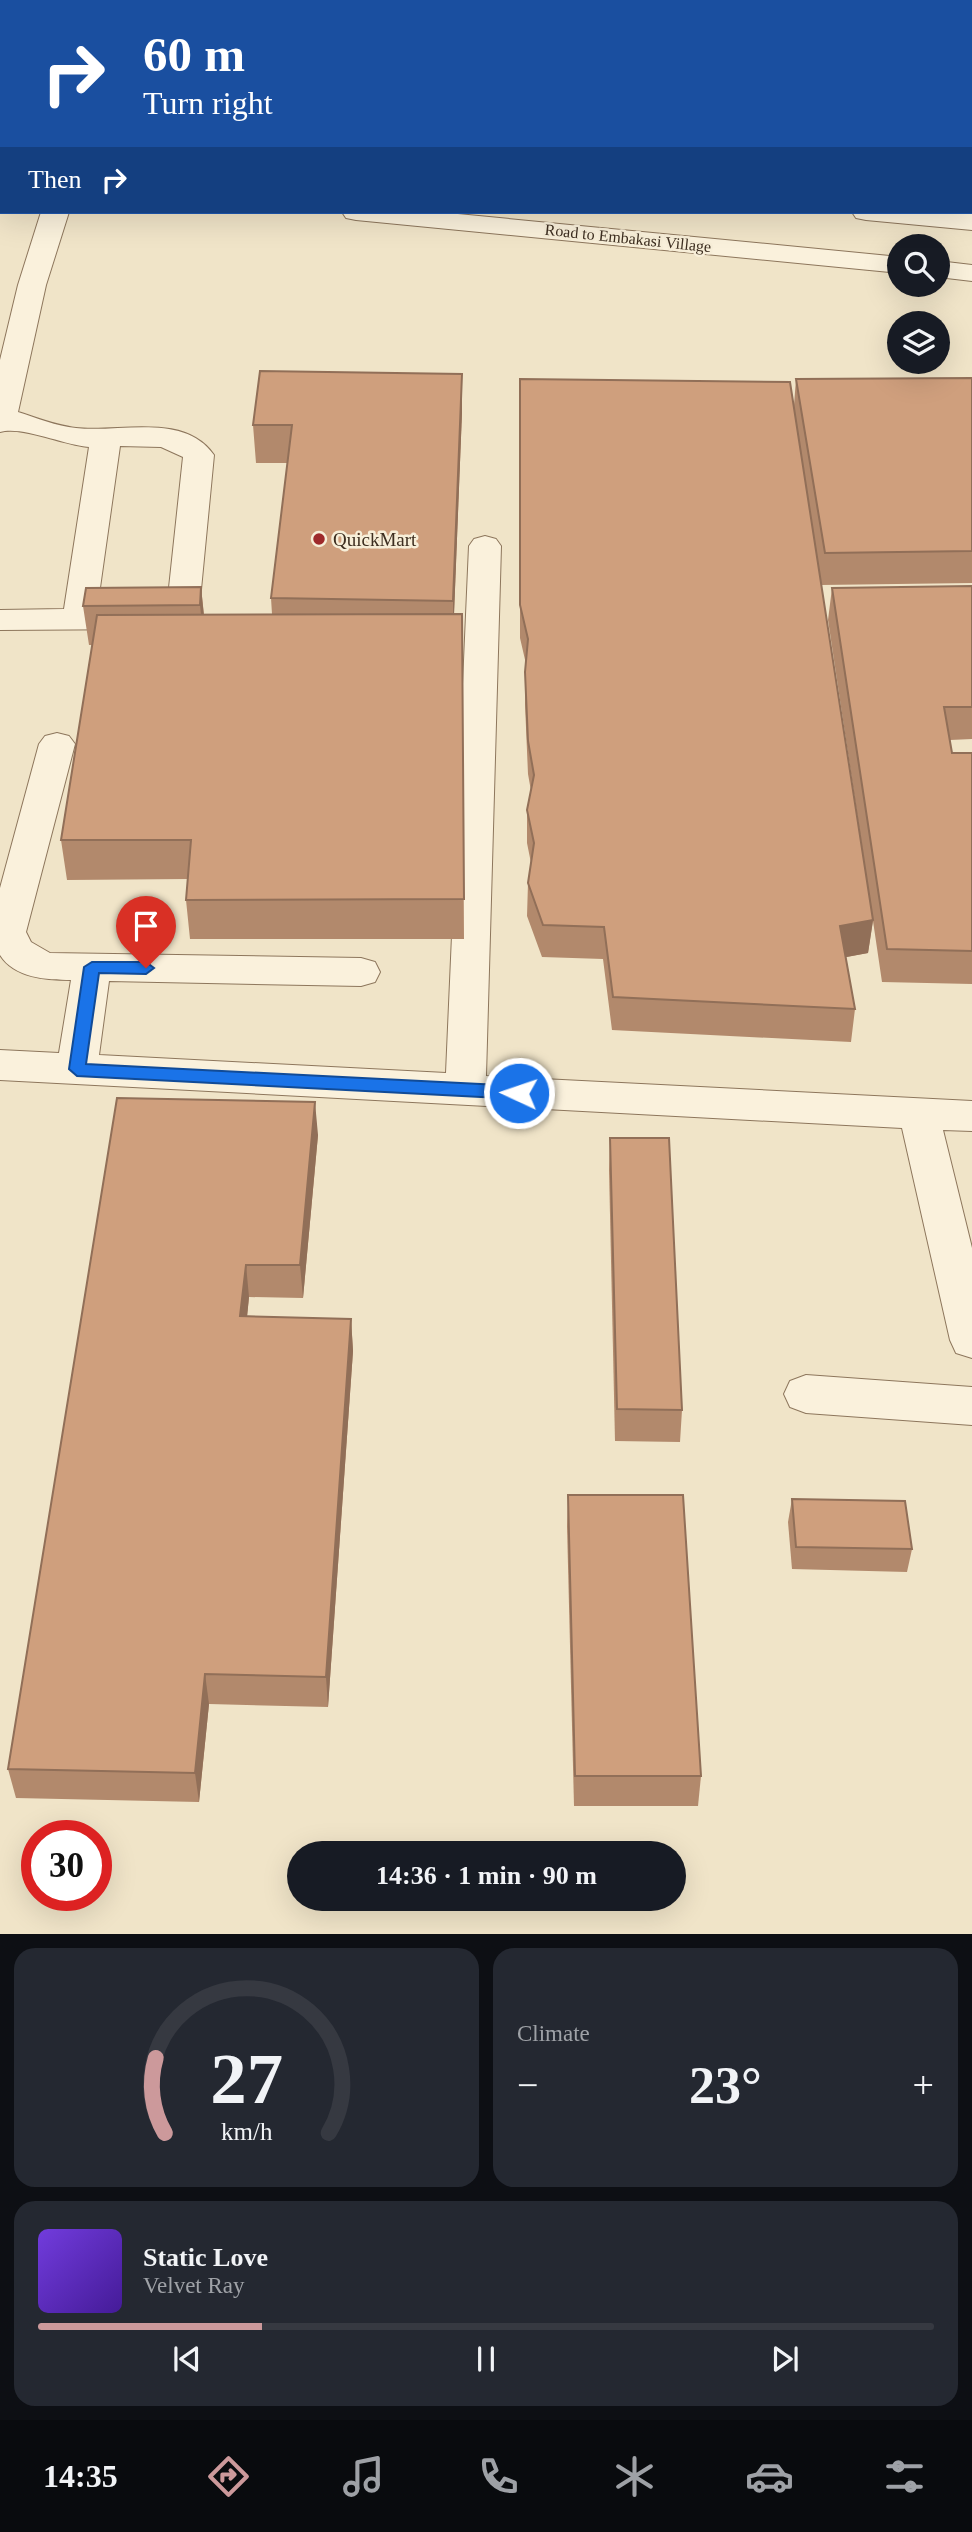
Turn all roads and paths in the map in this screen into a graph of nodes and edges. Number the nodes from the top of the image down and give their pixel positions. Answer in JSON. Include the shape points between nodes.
{"nodes":[{"id":1,"x":54,"y":214,"type":"edge"},
{"id":2,"x":401,"y":214,"type":"edge"},
{"id":3,"x":887,"y":214,"type":"edge"},
{"id":4,"x":972,"y":222,"type":"edge"},
{"id":5,"x":627,"y":224,"type":"edge"},
{"id":6,"x":887,"y":263,"type":"edge"},
{"id":7,"x":950,"y":270,"type":"edge"},
{"id":8,"x":972,"y":273,"type":"edge"},
{"id":9,"x":1,"y":420,"type":"edge"},
{"id":10,"x":106,"y":439,"type":"junction"},
{"id":11,"x":485,"y":546,"type":"dead end"},
{"id":12,"x":79,"y":619,"type":"junction"},
{"id":13,"x":0,"y":620,"type":"edge"},
{"id":14,"x":57,"y":744,"type":"dead end"},
{"id":15,"x":92,"y":967,"type":"junction"},
{"id":16,"x":360,"y":972,"type":"dead end"},
{"id":17,"x":0,"y":1065,"type":"edge"},
{"id":18,"x":77,"y":1069,"type":"junction"},
{"id":19,"x":465,"y":1090,"type":"junction"},
{"id":20,"x":919,"y":1114,"type":"junction"},
{"id":21,"x":972,"y":1116,"type":"edge"},
{"id":22,"x":972,"y":1340,"type":"edge"},
{"id":23,"x":806,"y":1394,"type":"dead end"},
{"id":24,"x":972,"y":1406,"type":"edge"}],
"edges":[{"from":1,"to":9,"type":"street","via":[[32,285]]},
{"from":2,"to":5,"type":"street","name":"Road to Embakasi Village"},
{"from":3,"to":4,"type":"street"},
{"from":5,"to":6,"type":"street","name":"Road to Embakasi Village"},
{"from":7,"to":8,"type":"street"},
{"from":9,"to":10,"type":"street"},
{"from":10,"to":12,"type":"street"},
{"from":10,"to":12,"type":"street","via":[[167,437],[195,448],[199,455],[184,600],[174,610],[147,619]]},
{"from":11,"to":19,"type":"street"},
{"from":12,"to":13,"type":"street"},
{"from":14,"to":15,"type":"street","via":[[7,932],[17,951],[43,966]]},
{"from":15,"to":16,"type":"street"},
{"from":15,"to":18,"type":"street"},
{"from":17,"to":18,"type":"street"},
{"from":18,"to":19,"type":"street"},
{"from":19,"to":20,"type":"street"},
{"from":20,"to":21,"type":"street"},
{"from":20,"to":22,"type":"street"},
{"from":23,"to":24,"type":"street"}]}
